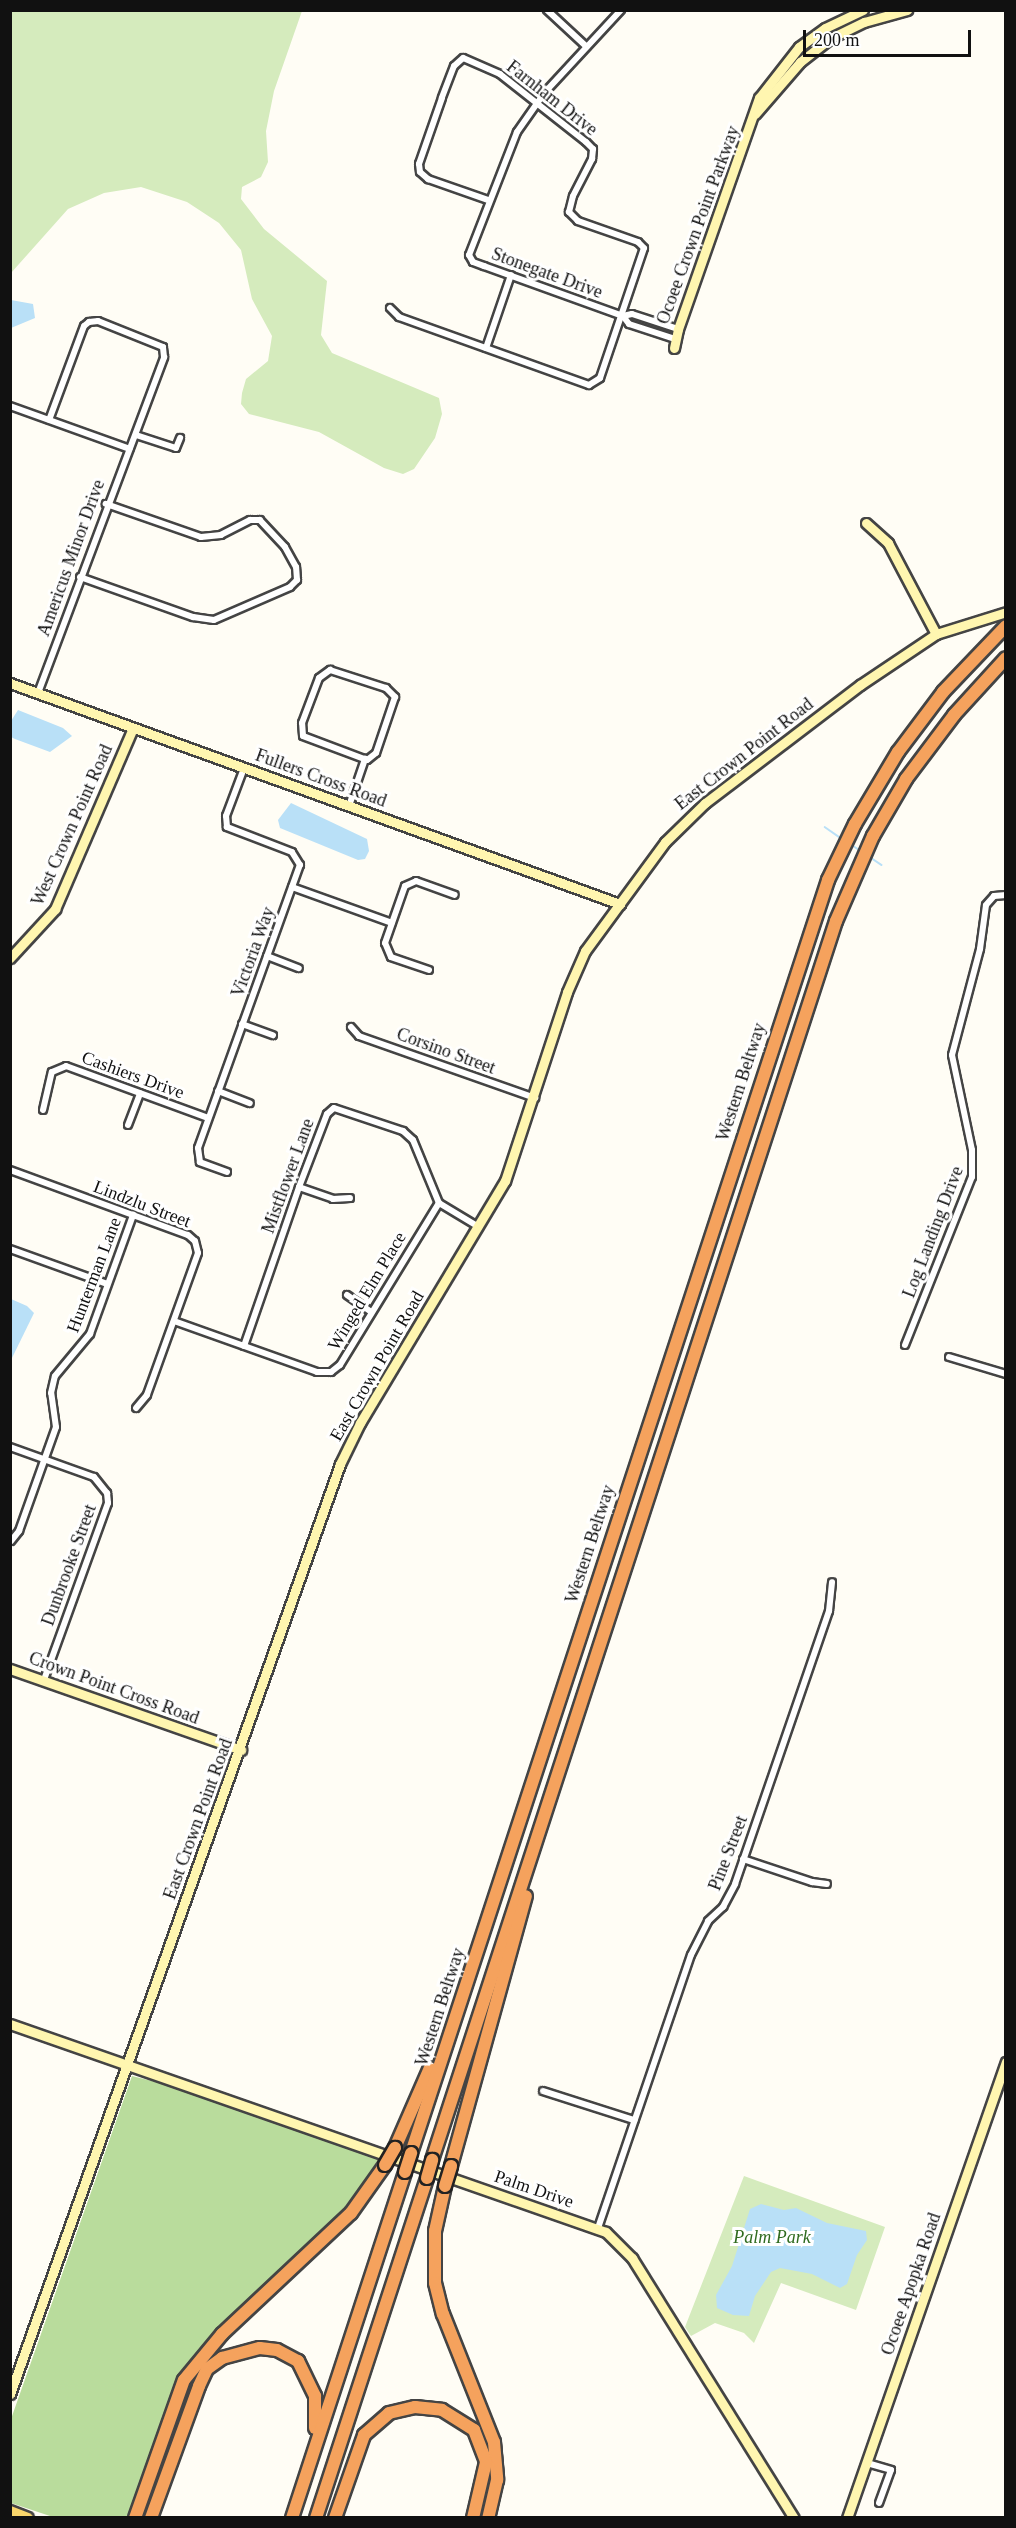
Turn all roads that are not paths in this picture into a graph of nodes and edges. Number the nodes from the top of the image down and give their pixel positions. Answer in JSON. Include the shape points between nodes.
{"nodes":[{"id":1,"x":547,"y":10,"type":"edge"},
{"id":2,"x":621,"y":10,"type":"edge"},
{"id":3,"x":863,"y":10,"type":"edge"},
{"id":4,"x":907,"y":10,"type":"edge"},
{"id":5,"x":825,"y":28,"type":"junction"},
{"id":6,"x":831,"y":38,"type":"junction"},
{"id":7,"x":587,"y":47,"type":"junction"},
{"id":8,"x":536,"y":104,"type":"junction"},
{"id":9,"x":755,"y":114,"type":"junction"},
{"id":10,"x":488,"y":200,"type":"junction"},
{"id":11,"x":511,"y":275,"type":"junction"},
{"id":12,"x":390,"y":308,"type":"dead end"},
{"id":13,"x":623,"y":316,"type":"junction"},
{"id":14,"x":676,"y":339,"type":"junction"},
{"id":15,"x":486,"y":348,"type":"junction"},
{"id":16,"x":10,"y":406,"type":"edge"},
{"id":17,"x":49,"y":420,"type":"junction"},
{"id":18,"x":136,"y":435,"type":"junction"},
{"id":19,"x":180,"y":438,"type":"dead end"},
{"id":20,"x":130,"y":449,"type":"junction"},
{"id":21,"x":106,"y":504,"type":"junction"},
{"id":22,"x":866,"y":523,"type":"dead end"},
{"id":23,"x":80,"y":577,"type":"junction"},
{"id":24,"x":1005,"y":612,"type":"edge"},
{"id":25,"x":1005,"y":626,"type":"edge"},
{"id":26,"x":936,"y":634,"type":"junction"},
{"id":27,"x":1005,"y":658,"type":"edge"},
{"id":28,"x":10,"y":683,"type":"edge"},
{"id":29,"x":38,"y":693,"type":"junction"},
{"id":30,"x":133,"y":728,"type":"junction"},
{"id":31,"x":365,"y":759,"type":"junction"},
{"id":32,"x":244,"y":768,"type":"junction"},
{"id":33,"x":349,"y":806,"type":"junction"},
{"id":34,"x":292,"y":886,"type":"junction"},
{"id":35,"x":455,"y":895,"type":"dead end"},
{"id":36,"x":1005,"y":895,"type":"edge"},
{"id":37,"x":620,"y":904,"type":"junction"},
{"id":38,"x":392,"y":923,"type":"junction"},
{"id":39,"x":267,"y":956,"type":"junction"},
{"id":40,"x":10,"y":958,"type":"edge"},
{"id":41,"x":299,"y":968,"type":"dead end"},
{"id":42,"x":429,"y":970,"type":"dead end"},
{"id":43,"x":242,"y":1024,"type":"junction"},
{"id":44,"x":351,"y":1027,"type":"dead end"},
{"id":45,"x":273,"y":1035,"type":"dead end"},
{"id":46,"x":218,"y":1091,"type":"junction"},
{"id":47,"x":140,"y":1093,"type":"junction"},
{"id":48,"x":535,"y":1099,"type":"junction"},
{"id":49,"x":250,"y":1104,"type":"dead end"},
{"id":50,"x":43,"y":1110,"type":"dead end"},
{"id":51,"x":208,"y":1118,"type":"junction"},
{"id":52,"x":128,"y":1125,"type":"dead end"},
{"id":53,"x":10,"y":1170,"type":"edge"},
{"id":54,"x":227,"y":1172,"type":"dead end"},
{"id":55,"x":299,"y":1187,"type":"junction"},
{"id":56,"x":350,"y":1198,"type":"dead end"},
{"id":57,"x":439,"y":1203,"type":"junction"},
{"id":58,"x":133,"y":1215,"type":"junction"},
{"id":59,"x":479,"y":1227,"type":"junction"},
{"id":60,"x":10,"y":1249,"type":"edge"},
{"id":61,"x":107,"y":1284,"type":"junction"},
{"id":62,"x":346,"y":1295,"type":"dead end"},
{"id":63,"x":371,"y":1312,"type":"junction"},
{"id":64,"x":174,"y":1321,"type":"junction"},
{"id":65,"x":905,"y":1345,"type":"dead end"},
{"id":66,"x":244,"y":1346,"type":"junction"},
{"id":67,"x":949,"y":1357,"type":"dead end"},
{"id":68,"x":1005,"y":1374,"type":"edge"},
{"id":69,"x":136,"y":1408,"type":"dead end"},
{"id":70,"x":10,"y":1447,"type":"edge"},
{"id":71,"x":45,"y":1460,"type":"junction"},
{"id":72,"x":11,"y":1541,"type":"edge"},
{"id":73,"x":832,"y":1582,"type":"dead end"},
{"id":74,"x":10,"y":1668,"type":"edge"},
{"id":75,"x":44,"y":1680,"type":"junction"},
{"id":76,"x":575,"y":1722,"type":"junction"},
{"id":77,"x":241,"y":1750,"type":"junction"},
{"id":78,"x":743,"y":1859,"type":"junction"},
{"id":79,"x":827,"y":1884,"type":"dead end"},
{"id":80,"x":477,"y":1950,"type":"junction"},
{"id":81,"x":10,"y":2024,"type":"edge"},
{"id":82,"x":1005,"y":2062,"type":"edge"},
{"id":83,"x":127,"y":2064,"type":"junction"},
{"id":84,"x":543,"y":2091,"type":"dead end"},
{"id":85,"x":634,"y":2120,"type":"junction"},
{"id":86,"x":598,"y":2228,"type":"junction"},
{"id":87,"x":10,"y":2394,"type":"edge"},
{"id":88,"x":311,"y":2456,"type":"junction"},
{"id":89,"x":867,"y":2463,"type":"junction"},
{"id":90,"x":879,"y":2503,"type":"dead end"},
{"id":91,"x":10,"y":2511,"type":"edge"},
{"id":92,"x":28,"y":2517,"type":"edge"},
{"id":93,"x":135,"y":2517,"type":"edge"},
{"id":94,"x":151,"y":2517,"type":"edge"},
{"id":95,"x":292,"y":2517,"type":"edge"},
{"id":96,"x":316,"y":2517,"type":"edge"},
{"id":97,"x":335,"y":2517,"type":"edge"},
{"id":98,"x":473,"y":2517,"type":"edge"},
{"id":99,"x":488,"y":2517,"type":"edge"},
{"id":100,"x":794,"y":2517,"type":"edge"},
{"id":101,"x":847,"y":2517,"type":"edge"}],
"edges":[{"from":1,"to":7,"type":"street"},
{"from":2,"to":7,"type":"street","name":"Stonegate Drive"},
{"from":3,"to":5,"type":"street","name":"Ocoee Crown Point Parkway"},
{"from":4,"to":6,"type":"street","name":"Ocoee Crown Point Parkway","via":[[864,22]]},
{"from":5,"to":6,"type":"street"},
{"from":5,"to":9,"type":"street","name":"Ocoee Crown Point Parkway","via":[[799,47],[777,71],[759,98]]},
{"from":6,"to":9,"type":"street","name":"Ocoee Crown Point Parkway","via":[[800,62]]},
{"from":7,"to":8,"type":"street","name":"Stonegate Drive"},
{"from":8,"to":10,"type":"street","name":"Stonegate Drive","via":[[506,153]]},
{"from":8,"to":10,"type":"street","name":"Farnham Drive","via":[[476,60],[463,58],[454,66],[419,164],[420,172],[428,179]]},
{"from":8,"to":13,"type":"street","name":"Farnham Drive","via":[[592,149],[592,159],[569,212],[578,221],[638,242],[644,248]]},
{"from":9,"to":14,"type":"street","name":"Ocoee Crown Point Parkway"},
{"from":10,"to":11,"type":"street","name":"Stonegate Drive","via":[[469,255],[473,262]]},
{"from":11,"to":13,"type":"street","name":"Stonegate Drive"},
{"from":11,"to":15,"type":"street"},
{"from":12,"to":15,"type":"street","name":"Farnham Drive","via":[[399,317]]},
{"from":13,"to":14,"type":"street","name":"Stonegate Drive","via":[[629,324]]},
{"from":13,"to":14,"type":"street","name":"Stonegate Drive","via":[[632,314]]},
{"from":13,"to":15,"type":"street","name":"Farnham Drive","via":[[600,378],[589,385]]},
{"from":16,"to":17,"type":"street"},
{"from":17,"to":18,"type":"street","name":"Americus Minor Drive","via":[[84,326],[98,321],[163,347],[164,357]]},
{"from":17,"to":20,"type":"street"},
{"from":18,"to":19,"type":"street","via":[[176,448]]},
{"from":18,"to":20,"type":"street","name":"Americus Minor Drive"},
{"from":20,"to":21,"type":"street","name":"Americus Minor Drive"},
{"from":21,"to":23,"type":"street","name":"Americus Minor Drive"},
{"from":21,"to":23,"type":"street","via":[[201,537],[221,535],[260,520],[285,547],[296,567],[297,580],[290,587],[214,620],[193,617]]},
{"from":22,"to":26,"type":"street","via":[[888,543]]},
{"from":23,"to":29,"type":"street","name":"Americus Minor Drive"},
{"from":24,"to":26,"type":"street","name":"East Crown Point Road"},
{"from":25,"to":80,"type":"highway","name":"Western Beltway","via":[[924,716],[840,854],[795,973]]},
{"from":26,"to":37,"type":"street","name":"East Crown Point Road","via":[[860,685],[705,803],[665,842]]},
{"from":27,"to":76,"type":"highway","via":[[932,743],[873,836],[859,866],[818,974]]},
{"from":28,"to":29,"type":"street","name":"Fullers Cross Road"},
{"from":29,"to":30,"type":"street","name":"Fullers Cross Road"},
{"from":30,"to":32,"type":"street","name":"Fullers Cross Road"},
{"from":30,"to":40,"type":"street","name":"West Crown Point Road","via":[[55,909]]},
{"from":31,"to":31,"type":"street","via":[[303,736],[302,723],[323,673],[339,671],[386,688],[395,698],[376,753]]},
{"from":31,"to":33,"type":"street"},
{"from":32,"to":33,"type":"street","name":"Fullers Cross Road"},
{"from":32,"to":34,"type":"street","name":"Victoria Way","via":[[226,816],[227,827],[299,858]]},
{"from":33,"to":37,"type":"street","name":"Fullers Cross Road"},
{"from":34,"to":38,"type":"street"},
{"from":34,"to":39,"type":"street","name":"Victoria Way"},
{"from":35,"to":38,"type":"street","via":[[411,882],[405,886]]},
{"from":36,"to":65,"type":"street","name":"Log Landing Drive","via":[[994,896],[986,905],[980,949],[952,1055],[972,1150],[972,1177]]},
{"from":37,"to":48,"type":"street","name":"East Crown Point Road","via":[[575,970]]},
{"from":38,"to":42,"type":"street","via":[[385,943],[387,951]]},
{"from":39,"to":41,"type":"street"},
{"from":39,"to":43,"type":"street","name":"Victoria Way"},
{"from":43,"to":45,"type":"street"},
{"from":43,"to":46,"type":"street","name":"Victoria Way"},
{"from":44,"to":48,"type":"street","name":"Corsino Street","via":[[359,1036]]},
{"from":46,"to":49,"type":"street"},
{"from":46,"to":51,"type":"street","name":"Victoria Way"},
{"from":47,"to":50,"type":"street","name":"Cashiers Drive","via":[[66,1066],[57,1067],[43,1097]]},
{"from":47,"to":51,"type":"street","name":"Cashiers Drive"},
{"from":47,"to":52,"type":"street"},
{"from":48,"to":59,"type":"street","name":"East Crown Point Road","via":[[516,1157]]},
{"from":51,"to":54,"type":"street","name":"Victoria Way","via":[[198,1157],[200,1162]]},
{"from":53,"to":58,"type":"street","name":"Lindzlu Street"},
{"from":55,"to":56,"type":"street","via":[[333,1199]]},
{"from":55,"to":57,"type":"street","name":"Mistflower Lane","via":[[327,1114],[334,1108],[403,1131],[412,1140]]},
{"from":55,"to":66,"type":"street","name":"Mistflower Lane"},
{"from":57,"to":59,"type":"street"},
{"from":57,"to":63,"type":"street","name":"Winged Elm Place"},
{"from":58,"to":61,"type":"street","name":"Hunterman Lane"},
{"from":58,"to":64,"type":"street","name":"Lindzlu Street","via":[[195,1241],[198,1253]]},
{"from":59,"to":77,"type":"street","name":"East Crown Point Road","via":[[349,1443]]},
{"from":60,"to":61,"type":"street"},
{"from":61,"to":71,"type":"street","name":"Hunterman Lane","via":[[85,1344],[67,1358],[55,1376],[51,1393],[56,1427]]},
{"from":62,"to":63,"type":"street"},
{"from":63,"to":66,"type":"street","name":"Winged Elm Place","via":[[340,1365],[331,1372],[317,1372]]},
{"from":64,"to":66,"type":"street","name":"Winged Elm Place"},
{"from":64,"to":69,"type":"street","name":"Lindzlu Street","via":[[147,1395]]},
{"from":67,"to":68,"type":"street"},
{"from":70,"to":71,"type":"street"},
{"from":71,"to":72,"type":"street","name":"Hunterman Lane","via":[[19,1531]]},
{"from":71,"to":75,"type":"street","name":"Dunbrooke Street","via":[[94,1477],[103,1485],[108,1503]]},
{"from":73,"to":78,"type":"street","name":"Pine Street","via":[[829,1611]]},
{"from":74,"to":75,"type":"street","name":"Crown Point Cross Road"},
{"from":75,"to":77,"type":"street","name":"Crown Point Cross Road"},
{"from":76,"to":96,"type":"highway","bridge":true},
{"from":76,"to":99,"type":"highway","bridge":true,"via":[[435,2231],[435,2283],[443,2314],[494,2442],[497,2480]]},
{"from":77,"to":83,"type":"street","name":"East Crown Point Road"},
{"from":78,"to":79,"type":"street"},
{"from":78,"to":85,"type":"street","name":"Pine Street","via":[[723,1906],[697,1939]]},
{"from":80,"to":88,"type":"highway","name":"Western Beltway","bridge":true},
{"from":80,"to":93,"type":"highway","bridge":true,"via":[[414,2110],[385,2165],[351,2213],[222,2334],[184,2380]]},
{"from":81,"to":83,"type":"street","name":"Palm Drive"},
{"from":82,"to":89,"type":"street","name":"Ocoee Apopka Road"},
{"from":83,"to":86,"type":"street","name":"Palm Drive"},
{"from":83,"to":87,"type":"street","name":"East Crown Point Road"},
{"from":84,"to":85,"type":"street"},
{"from":85,"to":86,"type":"street","name":"Pine Street"},
{"from":86,"to":100,"type":"street","name":"Palm Drive","via":[[632,2258]]},
{"from":88,"to":94,"type":"highway","via":[[317,2419],[315,2396],[298,2361],[277,2350],[238,2351],[207,2369]]},
{"from":88,"to":95,"type":"highway","name":"Western Beltway"},
{"from":89,"to":90,"type":"street","via":[[891,2470]]},
{"from":89,"to":101,"type":"street","name":"Ocoee Apopka Road"},
{"from":91,"to":92,"type":"main road"},
{"from":97,"to":98,"type":"highway","via":[[364,2435],[389,2413],[415,2407],[442,2410],[474,2430],[486,2462]]}]}
